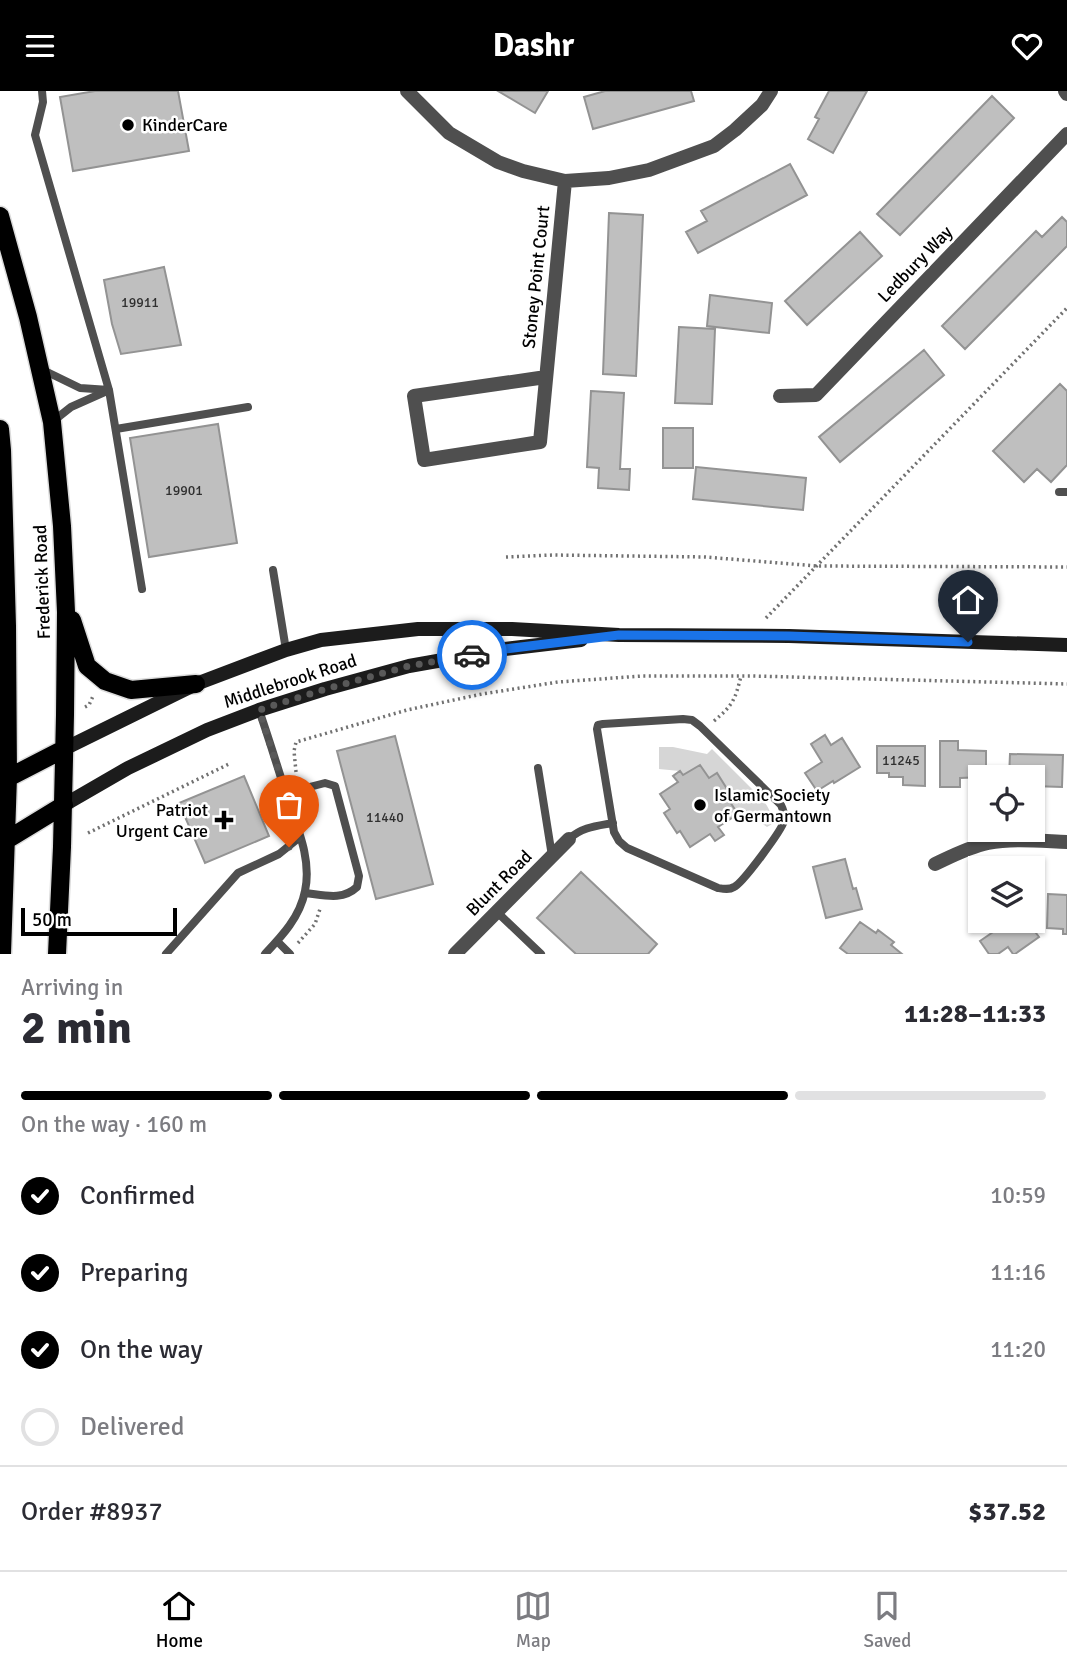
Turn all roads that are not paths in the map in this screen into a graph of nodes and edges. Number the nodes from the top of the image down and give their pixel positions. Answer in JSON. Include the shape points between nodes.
{"nodes":[{"id":1,"x":42,"y":91,"type":"edge"},
{"id":2,"x":407,"y":91,"type":"edge"},
{"id":3,"x":771,"y":91,"type":"edge"},
{"id":4,"x":1067,"y":134,"type":"edge"},
{"id":5,"x":565,"y":181,"type":"junction"},
{"id":6,"x":0,"y":216,"type":"edge"},
{"id":7,"x":40,"y":369,"type":"junction"},
{"id":8,"x":546,"y":377,"type":"junction"},
{"id":9,"x":109,"y":390,"type":"junction"},
{"id":10,"x":780,"y":396,"type":"dead end"},
{"id":11,"x":248,"y":407,"type":"dead end"},
{"id":12,"x":52,"y":422,"type":"junction"},
{"id":13,"x":0,"y":429,"type":"edge"},
{"id":14,"x":116,"y":429,"type":"junction"},
{"id":15,"x":273,"y":570,"type":"dead end"},
{"id":16,"x":142,"y":589,"type":"dead end"},
{"id":17,"x":65,"y":598,"type":"junction"},
{"id":18,"x":619,"y":635,"type":"junction"},
{"id":19,"x":1067,"y":645,"type":"edge"},
{"id":20,"x":286,"y":650,"type":"junction"},
{"id":21,"x":196,"y":684,"type":"junction"},
{"id":22,"x":259,"y":710,"type":"junction"},
{"id":23,"x":64,"y":748,"type":"junction"},
{"id":24,"x":538,"y":768,"type":"dead end"},
{"id":25,"x":4,"y":779,"type":"edge"},
{"id":26,"x":286,"y":793,"type":"junction"},
{"id":27,"x":64,"y":805,"type":"junction"},
{"id":28,"x":613,"y":823,"type":"junction"},
{"id":29,"x":300,"y":837,"type":"junction"},
{"id":30,"x":569,"y":839,"type":"joint"},
{"id":31,"x":3,"y":841,"type":"edge"},
{"id":32,"x":1067,"y":842,"type":"edge"},
{"id":33,"x":552,"y":856,"type":"junction"},
{"id":34,"x":935,"y":864,"type":"dead end"},
{"id":35,"x":305,"y":893,"type":"junction"},
{"id":36,"x":497,"y":912,"type":"junction"},
{"id":37,"x":277,"y":941,"type":"junction"},
{"id":38,"x":460,"y":952,"type":"edge"},
{"id":39,"x":2,"y":954,"type":"edge"},
{"id":40,"x":57,"y":954,"type":"edge"},
{"id":41,"x":166,"y":954,"type":"edge"},
{"id":42,"x":265,"y":954,"type":"edge"},
{"id":43,"x":290,"y":954,"type":"edge"},
{"id":44,"x":541,"y":954,"type":"edge"}],
"edges":[{"from":1,"to":9,"type":"lane","via":[[35,135]]},
{"from":2,"to":5,"type":"street","via":[[449,133],[499,162]]},
{"from":3,"to":5,"type":"street","via":[[762,105],[713,146],[649,170]]},
{"from":4,"to":10,"type":"street","name":"Ledbury Way","via":[[816,395]]},
{"from":5,"to":8,"type":"street","name":"Stoney Point Court"},
{"from":6,"to":7,"type":"main road","name":"Frederick Road"},
{"from":7,"to":9,"type":"lane","via":[[80,388]]},
{"from":7,"to":12,"type":"main road","name":"Frederick Road"},
{"from":8,"to":8,"type":"street","name":"Stoney Point Court","via":[[540,442],[424,460],[414,396]]},
{"from":9,"to":12,"type":"lane","via":[[71,407]]},
{"from":9,"to":14,"type":"lane"},
{"from":11,"to":14,"type":"lane"},
{"from":12,"to":17,"type":"main road","name":"Frederick Road"},
{"from":13,"to":25,"type":"main road","name":"Frederick Road","via":[[6,601]]},
{"from":14,"to":16,"type":"lane"},
{"from":15,"to":20,"type":"lane"},
{"from":17,"to":21,"type":"main road","via":[[87,666],[105,681],[131,690]]},
{"from":17,"to":23,"type":"main road","name":"Frederick Road"},
{"from":18,"to":19,"type":"street","name":"Middlebrook Road"},
{"from":18,"to":20,"type":"street","name":"Middlebrook Road","via":[[418,629]]},
{"from":18,"to":22,"type":"street","name":"Middlebrook Road","via":[[409,666]]},
{"from":20,"to":21,"type":"street","name":"Middlebrook Road"},
{"from":21,"to":23,"type":"street","name":"Middlebrook Road"},
{"from":22,"to":26,"type":"lane"},
{"from":22,"to":27,"type":"street","name":"Middlebrook Road","via":[[128,768]]},
{"from":23,"to":25,"type":"main road","name":"Middlebrook Road"},
{"from":23,"to":27,"type":"main road","name":"Frederick Road"},
{"from":24,"to":33,"type":"lane"},
{"from":25,"to":31,"type":"main road","name":"Frederick Road"},
{"from":26,"to":29,"type":"lane"},
{"from":26,"to":35,"type":"lane","via":[[326,783],[335,786],[359,876],[357,887],[344,895]]},
{"from":27,"to":31,"type":"main road","name":"Middlebrook Road"},
{"from":27,"to":40,"type":"main road","name":"Frederick Road"},
{"from":28,"to":28,"type":"lane","via":[[616,837],[627,848],[718,888],[731,888],[741,882],[782,827],[785,815],[781,805],[705,730],[682,719],[598,725]]},
{"from":28,"to":30,"type":"lane","via":[[585,828]]},
{"from":29,"to":35,"type":"lane"},
{"from":29,"to":41,"type":"lane","via":[[279,855],[238,873]]},
{"from":30,"to":33,"type":"street","name":"Blunt Road"},
{"from":31,"to":39,"type":"main road","name":"Frederick Road"},
{"from":32,"to":34,"type":"street","via":[[988,843]]},
{"from":33,"to":36,"type":"street","name":"Blunt Road"},
{"from":35,"to":37,"type":"lane"},
{"from":36,"to":38,"type":"street","name":"Blunt Road"},
{"from":36,"to":44,"type":"lane"},
{"from":37,"to":42,"type":"lane"},
{"from":37,"to":43,"type":"lane"}]}
